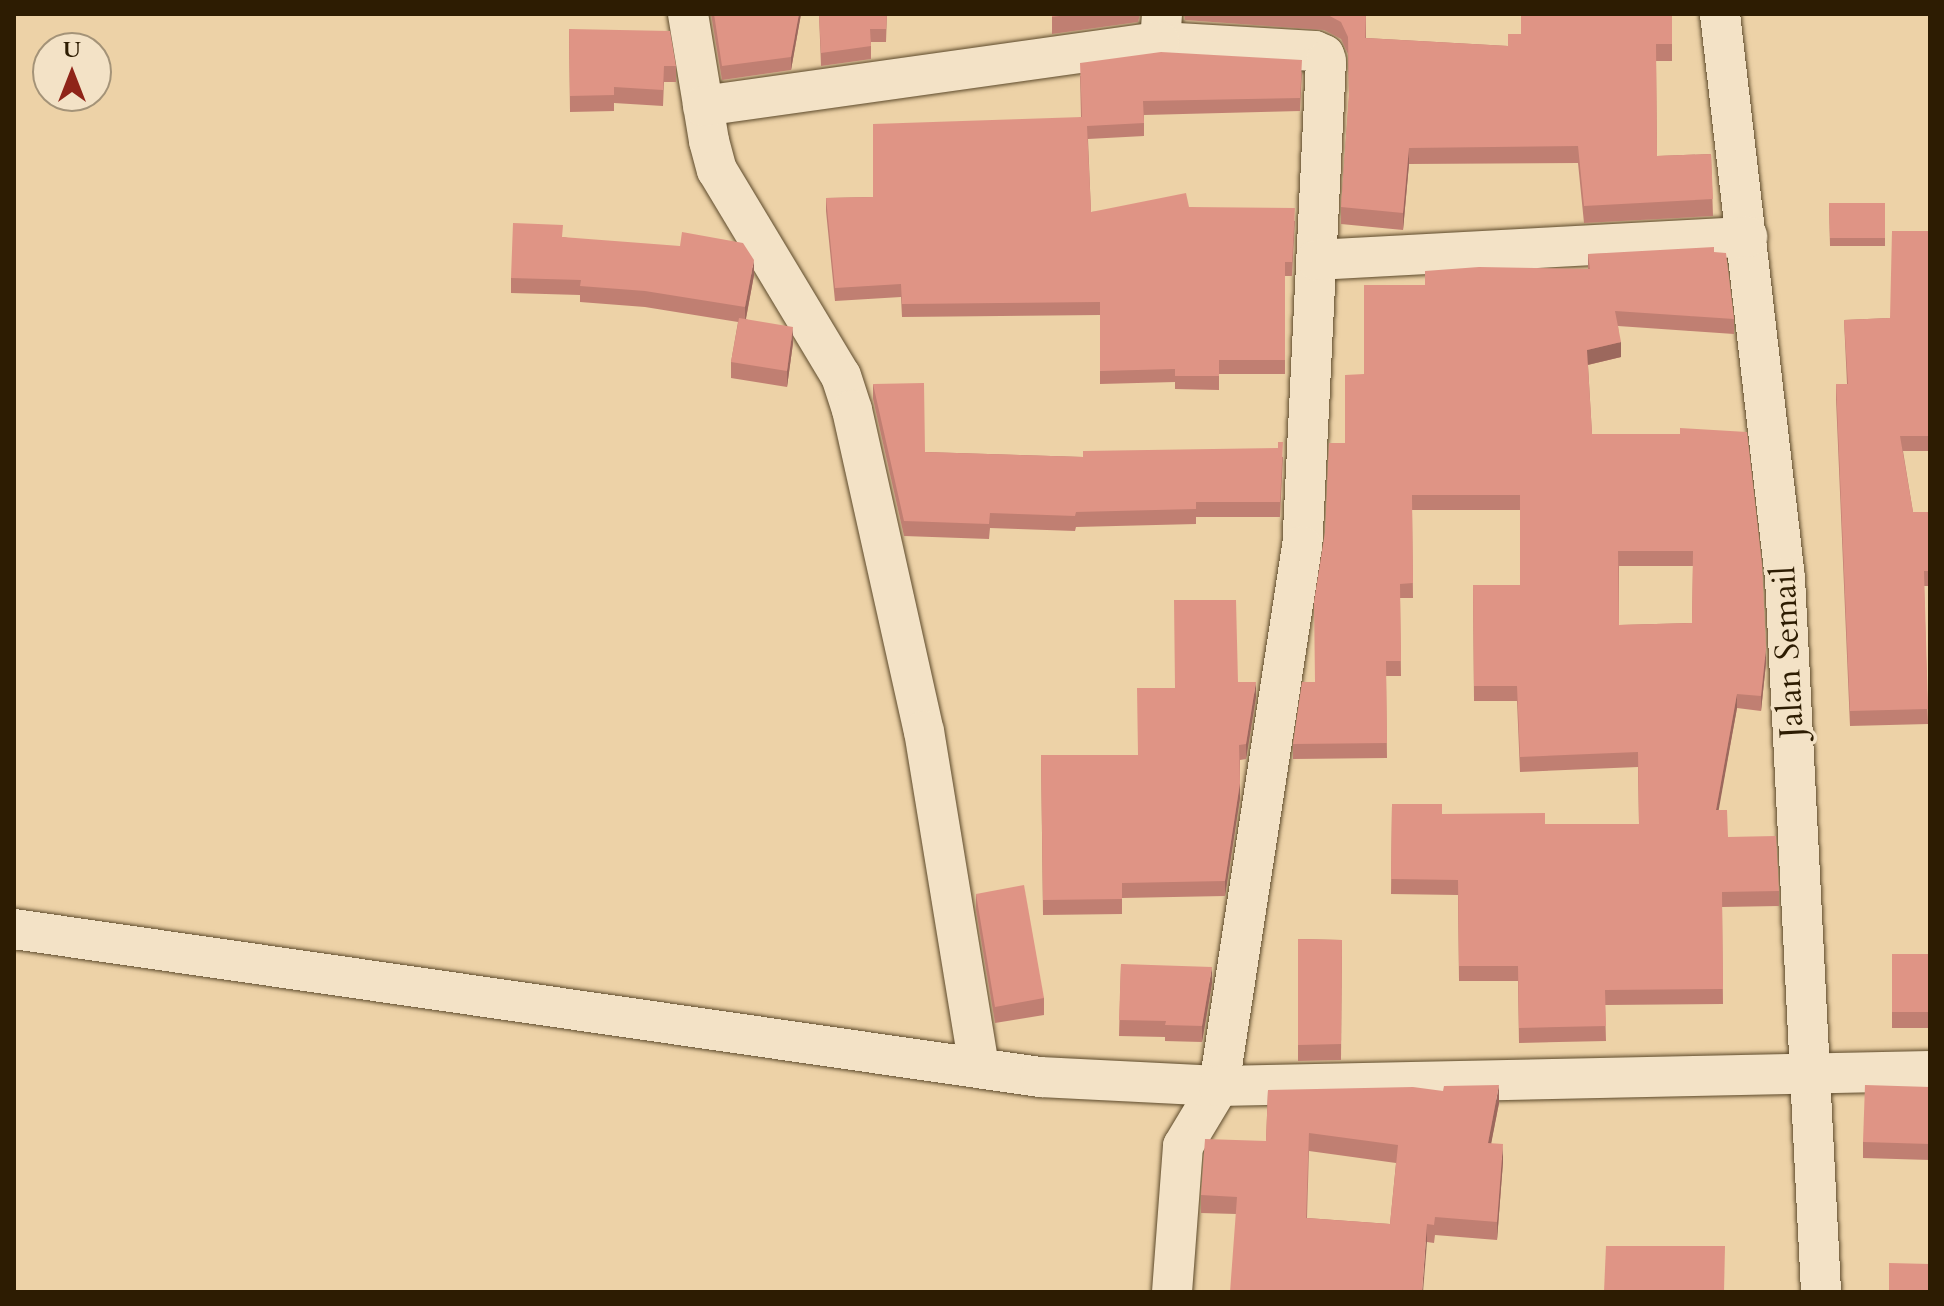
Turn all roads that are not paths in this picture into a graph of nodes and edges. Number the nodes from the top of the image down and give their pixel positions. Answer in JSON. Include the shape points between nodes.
{"nodes":[{"id":1,"x":688,"y":14,"type":"edge"},
{"id":2,"x":1720,"y":14,"type":"edge"},
{"id":3,"x":1161,"y":28,"type":"edge"},
{"id":4,"x":703,"y":106,"type":"junction"},
{"id":5,"x":1747,"y":237,"type":"junction"},
{"id":6,"x":1317,"y":260,"type":"junction"},
{"id":7,"x":14,"y":929,"type":"edge"},
{"id":8,"x":979,"y":1068,"type":"junction"},
{"id":9,"x":1930,"y":1071,"type":"edge"},
{"id":10,"x":1808,"y":1074,"type":"junction"},
{"id":11,"x":1219,"y":1086,"type":"junction"},
{"id":12,"x":1172,"y":1292,"type":"edge"},
{"id":13,"x":1821,"y":1292,"type":"edge"}],
"edges":[{"from":1,"to":4,"type":"street"},
{"from":2,"to":5,"type":"street","name":"Jalan Semail"},
{"from":3,"to":4,"type":"street"},
{"from":3,"to":6,"type":"street","via":[[1324,55]]},
{"from":4,"to":8,"type":"street","via":[[717,170],[841,376],[852,410],[924,731]]},
{"from":5,"to":6,"type":"street"},
{"from":5,"to":10,"type":"street","name":"Jalan Semail","via":[[1785,578]]},
{"from":6,"to":11,"type":"street","via":[[1302,546]]},
{"from":7,"to":8,"type":"street"},
{"from":8,"to":11,"type":"street","via":[[1040,1077]]},
{"from":9,"to":10,"type":"street"},
{"from":10,"to":11,"type":"street"},
{"from":10,"to":13,"type":"street","name":"Jalan Semail"},
{"from":11,"to":12,"type":"street","via":[[1183,1146]]}]}
